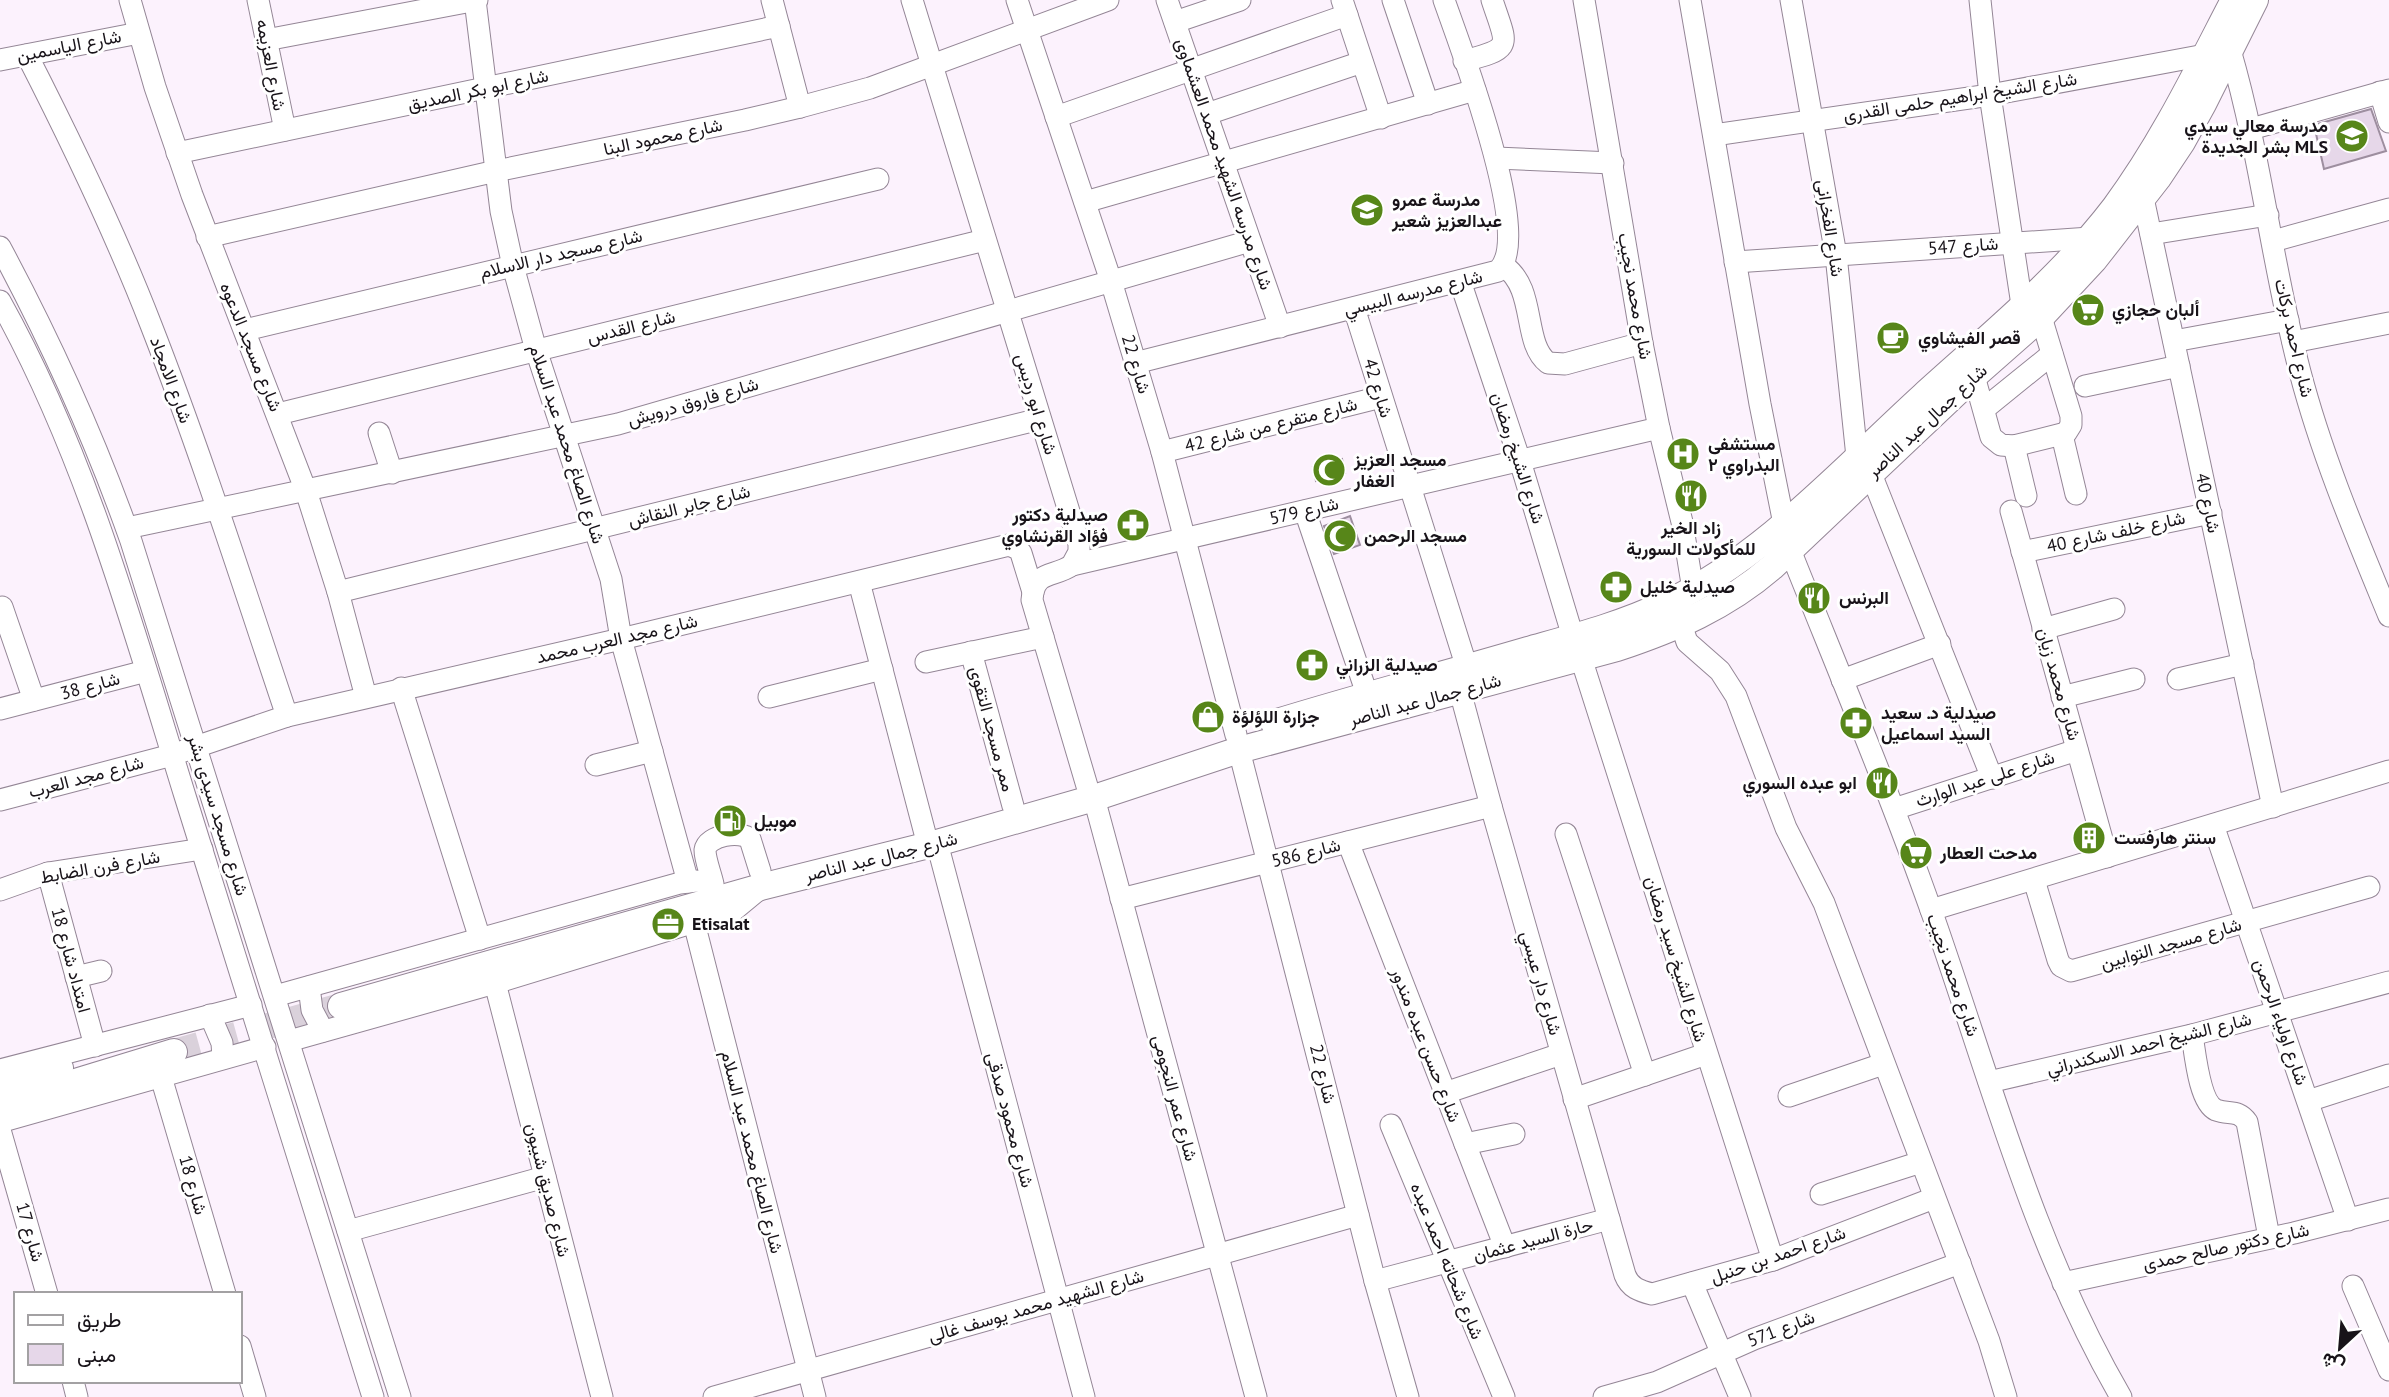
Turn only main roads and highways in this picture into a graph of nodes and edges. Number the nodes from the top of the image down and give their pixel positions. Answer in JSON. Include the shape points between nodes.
{"nodes":[{"id":1,"x":2255,"y":0,"type":"edge"},
{"id":2,"x":2230,"y":3,"type":"edge"},
{"id":3,"x":2218,"y":52,"type":"junction"},
{"id":4,"x":2031,"y":311,"type":"junction"},
{"id":5,"x":1864,"y":465,"type":"junction"},
{"id":6,"x":1577,"y":648,"type":"junction"},
{"id":7,"x":1464,"y":680,"type":"junction"},
{"id":8,"x":1237,"y":742,"type":"junction"},
{"id":9,"x":1091,"y":792,"type":"junction"},
{"id":10,"x":930,"y":839,"type":"junction"},
{"id":11,"x":338,"y":1001,"type":"tunnel mouth"},
{"id":12,"x":0,"y":1085,"type":"edge"},
{"id":13,"x":0,"y":1105,"type":"edge"}],
"edges":[{"from":1,"to":3,"type":"main road","name":"شارع جمال عبد الناصر"},
{"from":2,"to":3,"type":"main road","name":"شارع جمال عبد الناصر"},
{"from":3,"to":4,"type":"main road","name":"شارع جمال عبد الناصر","via":[[2129,188]]},
{"from":3,"to":4,"type":"main road","name":"شارع جمال عبد الناصر","via":[[2182,142],[2143,198],[2094,260]]},
{"from":4,"to":5,"type":"main road","name":"شارع جمال عبد الناصر"},
{"from":4,"to":5,"type":"main road","name":"شارع جمال عبد الناصر","via":[[1974,376]]},
{"from":5,"to":6,"type":"main road","name":"شارع جمال عبد الناصر","via":[[1725,570]]},
{"from":5,"to":6,"type":"main road","name":"شارع جمال عبد الناصر","via":[[1790,550],[1736,596],[1628,644]]},
{"from":6,"to":7,"type":"main road","name":"شارع جمال عبد الناصر"},
{"from":7,"to":8,"type":"main road","name":"شارع جمال عبد الناصر"},
{"from":7,"to":8,"type":"main road","name":"شارع جمال عبد الناصر","via":[[1367,694]]},
{"from":8,"to":9,"type":"main road","name":"شارع جمال عبد الناصر"},
{"from":9,"to":10,"type":"main road","name":"شارع جمال عبد الناصر"},
{"from":9,"to":10,"type":"main road","name":"شارع جمال عبد الناصر","via":[[1013,806]]},
{"from":10,"to":11,"type":"main road","name":"شارع جمال عبد الناصر","via":[[761,879]]},
{"from":12,"to":13,"type":"main road","via":[[172,1045]]}]}
